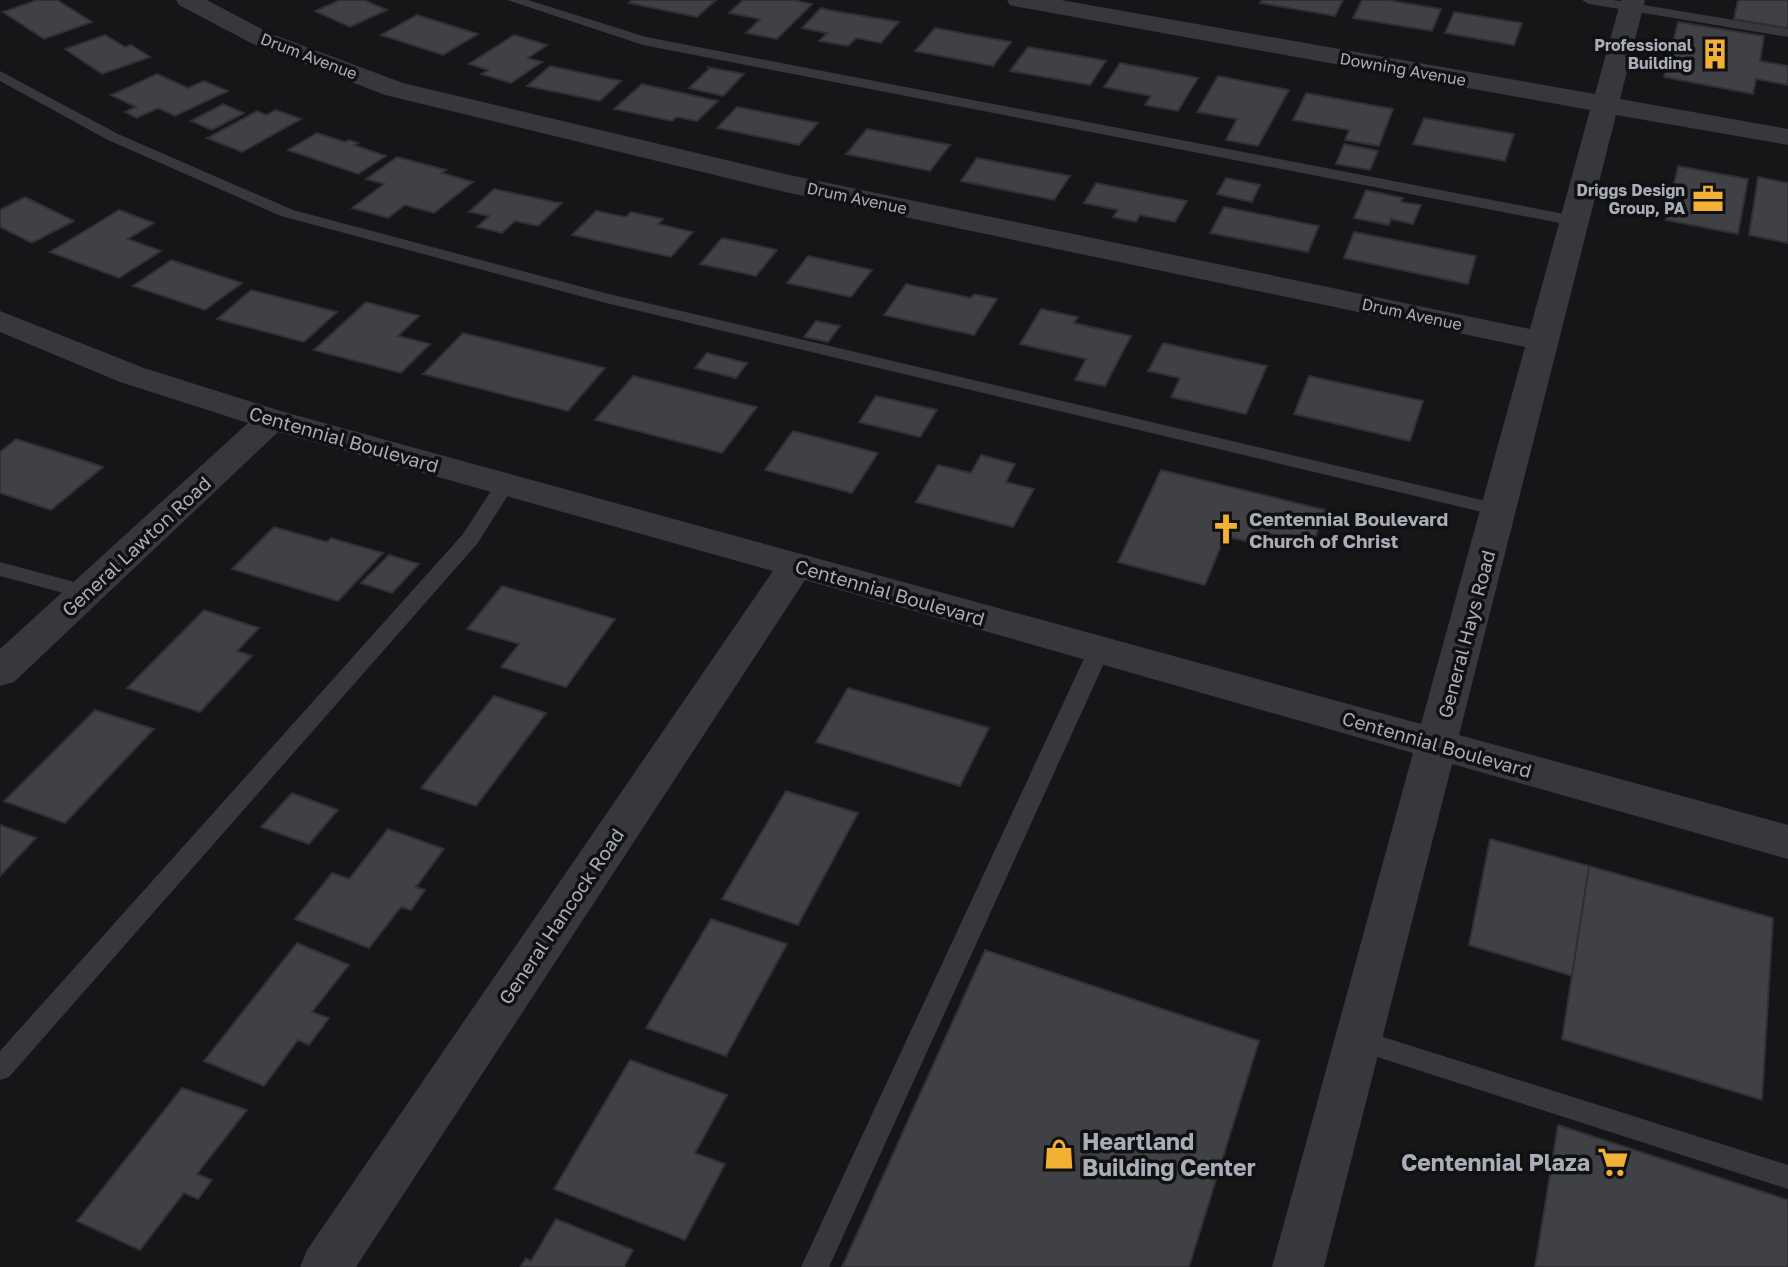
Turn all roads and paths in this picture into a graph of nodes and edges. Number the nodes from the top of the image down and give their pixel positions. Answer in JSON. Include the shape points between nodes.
{"nodes":[{"id":1,"x":188,"y":0,"type":"edge"},
{"id":2,"x":514,"y":0,"type":"edge"},
{"id":3,"x":1019,"y":0,"type":"edge"},
{"id":4,"x":1589,"y":0,"type":"edge"},
{"id":5,"x":1632,"y":4,"type":"edge"},
{"id":6,"x":1788,"y":33,"type":"edge"},
{"id":7,"x":0,"y":75,"type":"edge"},
{"id":8,"x":1605,"y":105,"type":"junction"},
{"id":9,"x":1788,"y":137,"type":"edge"},
{"id":10,"x":1574,"y":221,"type":"junction"},
{"id":11,"x":0,"y":321,"type":"edge"},
{"id":12,"x":1543,"y":341,"type":"junction"},
{"id":13,"x":272,"y":419,"type":"junction"},
{"id":14,"x":505,"y":484,"type":"junction"},
{"id":15,"x":1499,"y":510,"type":"junction"},
{"id":16,"x":796,"y":565,"type":"junction"},
{"id":17,"x":0,"y":569,"type":"edge"},
{"id":18,"x":86,"y":592,"type":"junction"},
{"id":19,"x":1099,"y":650,"type":"junction"},
{"id":20,"x":0,"y":673,"type":"edge"},
{"id":21,"x":1437,"y":745,"type":"junction"},
{"id":22,"x":1788,"y":842,"type":"edge"},
{"id":23,"x":1359,"y":1040,"type":"junction"},
{"id":24,"x":0,"y":1069,"type":"edge"},
{"id":25,"x":1788,"y":1177,"type":"edge"},
{"id":26,"x":326,"y":1267,"type":"edge"},
{"id":27,"x":815,"y":1267,"type":"edge"},
{"id":28,"x":1298,"y":1267,"type":"edge"}],
"edges":[{"from":1,"to":12,"type":"street","name":"Drum Avenue","via":[[260,38],[394,89],[788,184]]},
{"from":2,"to":10,"type":"lane","via":[[643,41]]},
{"from":3,"to":8,"type":"street","name":"Downing Avenue"},
{"from":4,"to":5,"type":"lane"},
{"from":5,"to":6,"type":"lane"},
{"from":5,"to":8,"type":"street","name":"General Hays Road"},
{"from":7,"to":15,"type":"lane","via":[[113,136],[287,214],[606,298]]},
{"from":8,"to":9,"type":"street","name":"Downing Avenue"},
{"from":8,"to":10,"type":"street","name":"General Hays Road"},
{"from":10,"to":12,"type":"street","name":"General Hays Road"},
{"from":11,"to":13,"type":"street","name":"Centennial Boulevard","via":[[132,375]]},
{"from":12,"to":15,"type":"street","name":"General Hays Road"},
{"from":13,"to":14,"type":"street","name":"Centennial Boulevard"},
{"from":13,"to":18,"type":"street","name":"General Lawton Road"},
{"from":14,"to":16,"type":"street","name":"Centennial Boulevard"},
{"from":14,"to":24,"type":"lane","via":[[470,539]]},
{"from":15,"to":21,"type":"street","name":"General Hays Road"},
{"from":16,"to":19,"type":"street","name":"Centennial Boulevard"},
{"from":16,"to":26,"type":"street","name":"General Hancock Road"},
{"from":17,"to":18,"type":"lane"},
{"from":18,"to":20,"type":"street","name":"General Lawton Road"},
{"from":19,"to":21,"type":"street","name":"Centennial Boulevard"},
{"from":19,"to":27,"type":"lane"},
{"from":21,"to":22,"type":"street","name":"Centennial Boulevard"},
{"from":21,"to":23,"type":"street","name":"General Hays Road"},
{"from":23,"to":25,"type":"lane"},
{"from":23,"to":28,"type":"street","name":"General Hays Road"}]}
